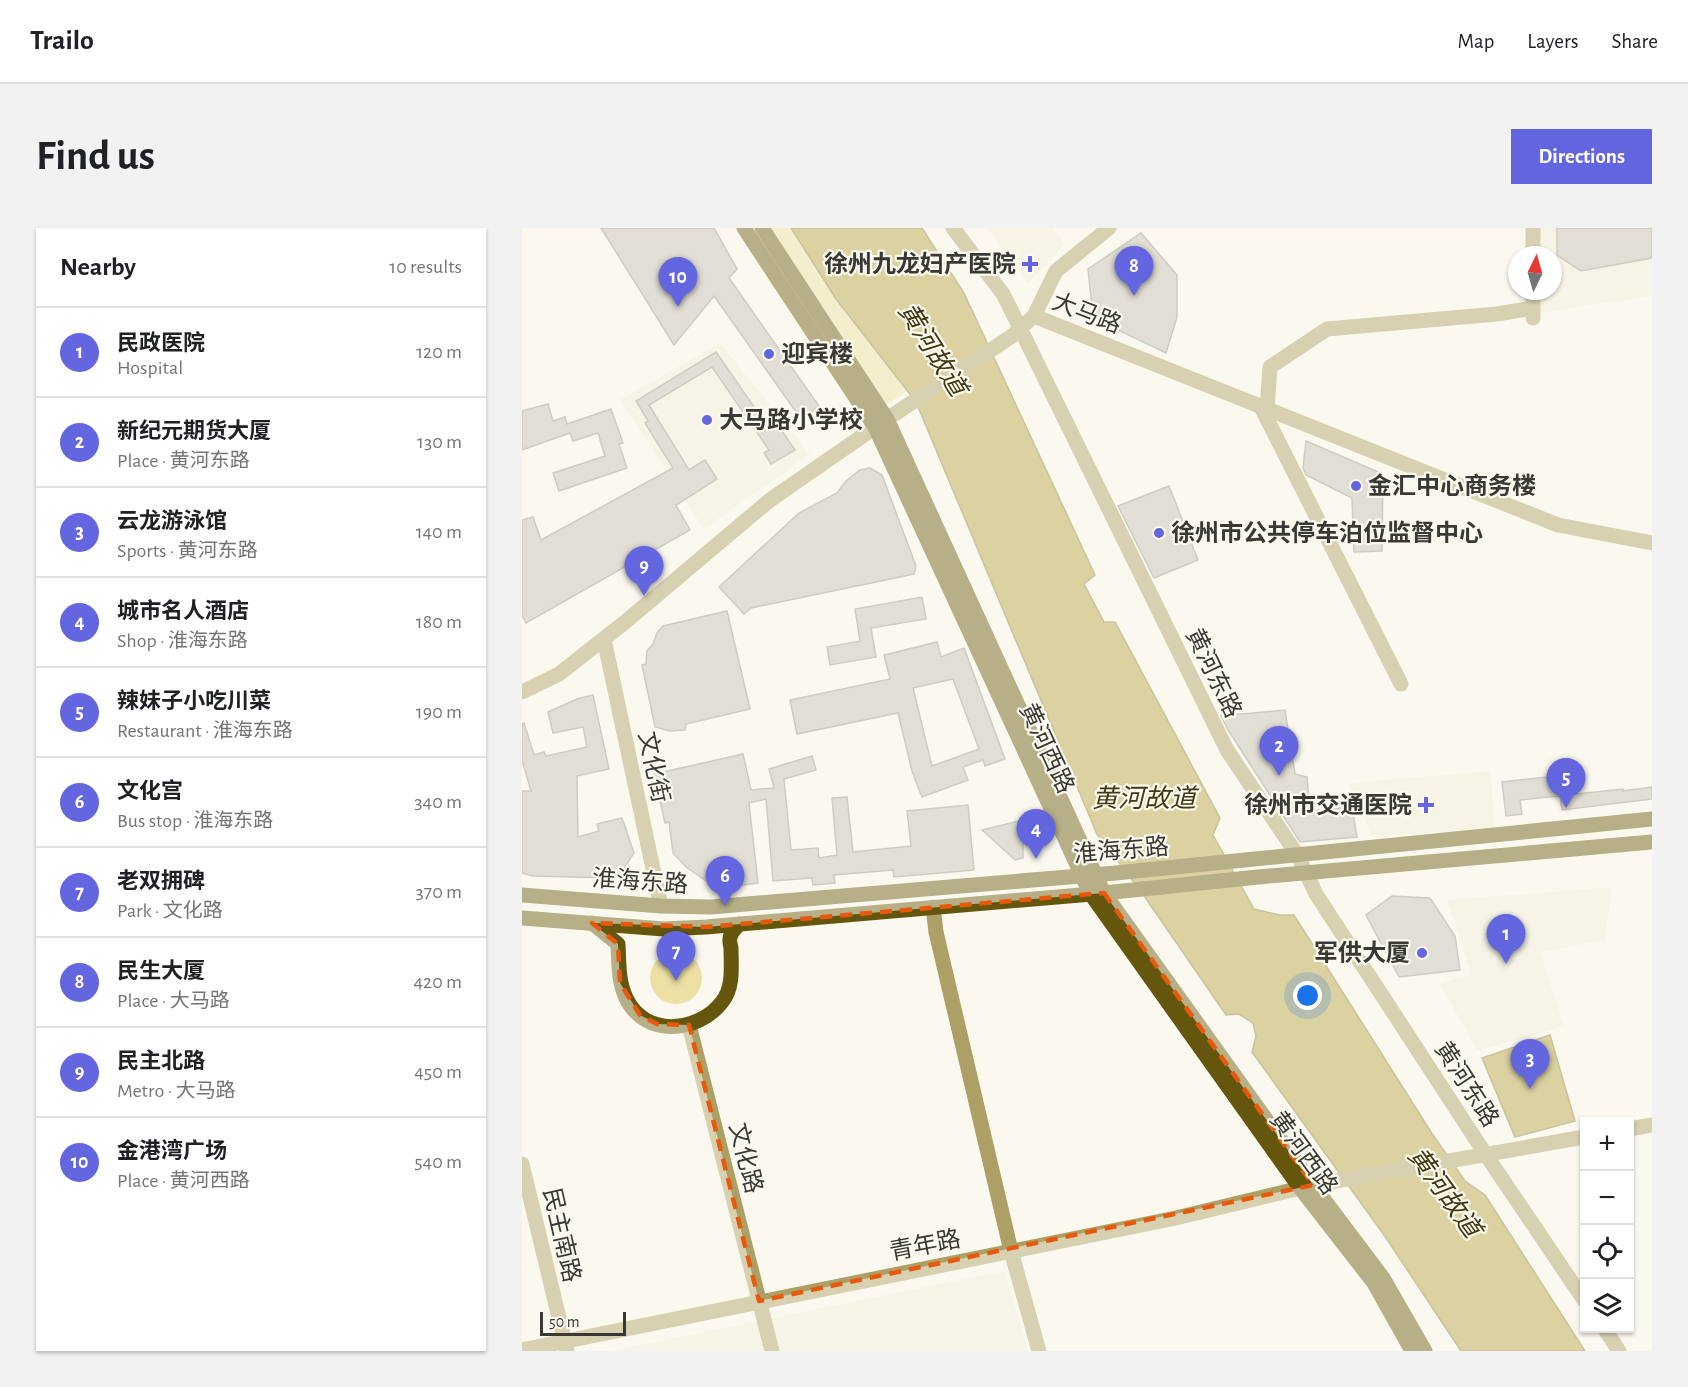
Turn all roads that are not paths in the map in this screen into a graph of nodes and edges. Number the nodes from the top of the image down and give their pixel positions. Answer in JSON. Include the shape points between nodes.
{"nodes":[{"id":1,"x":744,"y":228,"type":"edge"},
{"id":2,"x":762,"y":228,"type":"edge"},
{"id":3,"x":953,"y":228,"type":"edge"},
{"id":4,"x":1109,"y":228,"type":"edge"},
{"id":5,"x":1533,"y":228,"type":"edge"},
{"id":6,"x":1533,"y":246,"type":"edge"},
{"id":7,"x":1533,"y":300,"type":"edge"},
{"id":8,"x":1034,"y":316,"type":"junction"},
{"id":9,"x":1016,"y":332,"type":"junction"},
{"id":10,"x":1264,"y":408,"type":"junction"},
{"id":11,"x":885,"y":420,"type":"junction"},
{"id":12,"x":1652,"y":543,"type":"edge"},
{"id":13,"x":604,"y":639,"type":"junction"},
{"id":14,"x":1401,"y":684,"type":"dead end"},
{"id":15,"x":522,"y":692,"type":"edge"},
{"id":16,"x":1652,"y":819,"type":"edge"},
{"id":17,"x":1652,"y":842,"type":"edge"},
{"id":18,"x":1298,"y":856,"type":"junction"},
{"id":19,"x":1306,"y":874,"type":"junction"},
{"id":20,"x":1088,"y":875,"type":"junction"},
{"id":21,"x":1097,"y":893,"type":"junction"},
{"id":22,"x":522,"y":895,"type":"edge"},
{"id":23,"x":662,"y":906,"type":"junction"},
{"id":24,"x":933,"y":907,"type":"junction"},
{"id":25,"x":522,"y":918,"type":"edge"},
{"id":26,"x":592,"y":923,"type":"junction"},
{"id":27,"x":740,"y":924,"type":"junction"},
{"id":28,"x":689,"y":1025,"type":"junction"},
{"id":29,"x":1652,"y":1125,"type":"edge"},
{"id":30,"x":1634,"y":1128,"type":"edge"},
{"id":31,"x":1580,"y":1138,"type":"edge"},
{"id":32,"x":1486,"y":1155,"type":"junction"},
{"id":33,"x":522,"y":1164,"type":"edge"},
{"id":34,"x":1307,"y":1186,"type":"junction"},
{"id":35,"x":1011,"y":1251,"type":"junction"},
{"id":36,"x":1580,"y":1294,"type":"edge"},
{"id":37,"x":759,"y":1301,"type":"junction"},
{"id":38,"x":1607,"y":1333,"type":"edge"},
{"id":39,"x":565,"y":1346,"type":"edge"},
{"id":40,"x":522,"y":1350,"type":"edge"},
{"id":41,"x":772,"y":1351,"type":"edge"},
{"id":42,"x":1040,"y":1351,"type":"edge"},
{"id":43,"x":1412,"y":1351,"type":"edge"},
{"id":44,"x":1425,"y":1351,"type":"edge"},
{"id":45,"x":1619,"y":1351,"type":"edge"}],
"edges":[{"from":1,"to":11,"type":"main road","name":"黄河西路"},
{"from":2,"to":11,"type":"main road","name":"黄河西路"},
{"from":3,"to":9,"type":"street","name":"黄河东路","via":[[1003,294]]},
{"from":4,"to":8,"type":"street","via":[[1056,272]]},
{"from":5,"to":6,"type":"street"},
{"from":7,"to":10,"type":"street","via":[[1533,313],[1327,329],[1270,367]]},
{"from":8,"to":9,"type":"street","name":"大马路"},
{"from":8,"to":10,"type":"street","name":"大马路"},
{"from":9,"to":11,"type":"street","name":"大马路"},
{"from":9,"to":18,"type":"street","name":"黄河东路","via":[[1227,750]]},
{"from":10,"to":12,"type":"street","name":"大马路","via":[[1558,525]]},
{"from":10,"to":14,"type":"street"},
{"from":11,"to":13,"type":"street","name":"大马路","via":[[770,500]]},
{"from":11,"to":20,"type":"main road","name":"黄河西路"},
{"from":13,"to":15,"type":"street","name":"大马路","via":[[559,674]]},
{"from":13,"to":23,"type":"street","name":"文化街"},
{"from":16,"to":18,"type":"main road","name":"淮海东路"},
{"from":17,"to":19,"type":"main road","name":"淮海东路"},
{"from":18,"to":19,"type":"street","name":"黄河东路"},
{"from":18,"to":20,"type":"main road","name":"淮海东路"},
{"from":19,"to":21,"type":"main road","name":"淮海东路"},
{"from":19,"to":32,"type":"street","name":"黄河东路"},
{"from":20,"to":21,"type":"main road","name":"黄河西路"},
{"from":20,"to":23,"type":"main road","name":"淮海东路","via":[[718,907]]},
{"from":21,"to":24,"type":"main road","name":"淮海东路"},
{"from":21,"to":34,"type":"main road","name":"黄河西路"},
{"from":22,"to":23,"type":"main road","name":"淮海东路"},
{"from":24,"to":27,"type":"main road","name":"淮海东路"},
{"from":24,"to":35,"type":"street"},
{"from":25,"to":26,"type":"main road","name":"淮海东路"},
{"from":26,"to":27,"type":"main road","name":"淮海东路","via":[[664,929]]},
{"from":26,"to":28,"type":"main road","via":[[618,944],[620,983],[627,1001],[640,1015],[657,1024]]},
{"from":27,"to":28,"type":"main road","via":[[730,936],[731,981],[724,999],[712,1014]]},
{"from":28,"to":37,"type":"street","name":"文化路"},
{"from":29,"to":30,"type":"street"},
{"from":31,"to":32,"type":"street","name":"青年路"},
{"from":32,"to":34,"type":"street","name":"青年路"},
{"from":32,"to":36,"type":"street","name":"黄河东路"},
{"from":33,"to":39,"type":"street","name":"民主南路"},
{"from":34,"to":35,"type":"street","name":"青年路","via":[[1176,1218]]},
{"from":34,"to":43,"type":"main road","name":"黄河西路","via":[[1374,1283]]},
{"from":34,"to":44,"type":"main road","name":"黄河西路","via":[[1383,1278]]},
{"from":35,"to":37,"type":"street","name":"青年路"},
{"from":35,"to":42,"type":"street"},
{"from":37,"to":39,"type":"street","name":"青年路"},
{"from":37,"to":41,"type":"street","name":"文化路"},
{"from":38,"to":45,"type":"street"},
{"from":39,"to":40,"type":"street","name":"青年路"}]}
